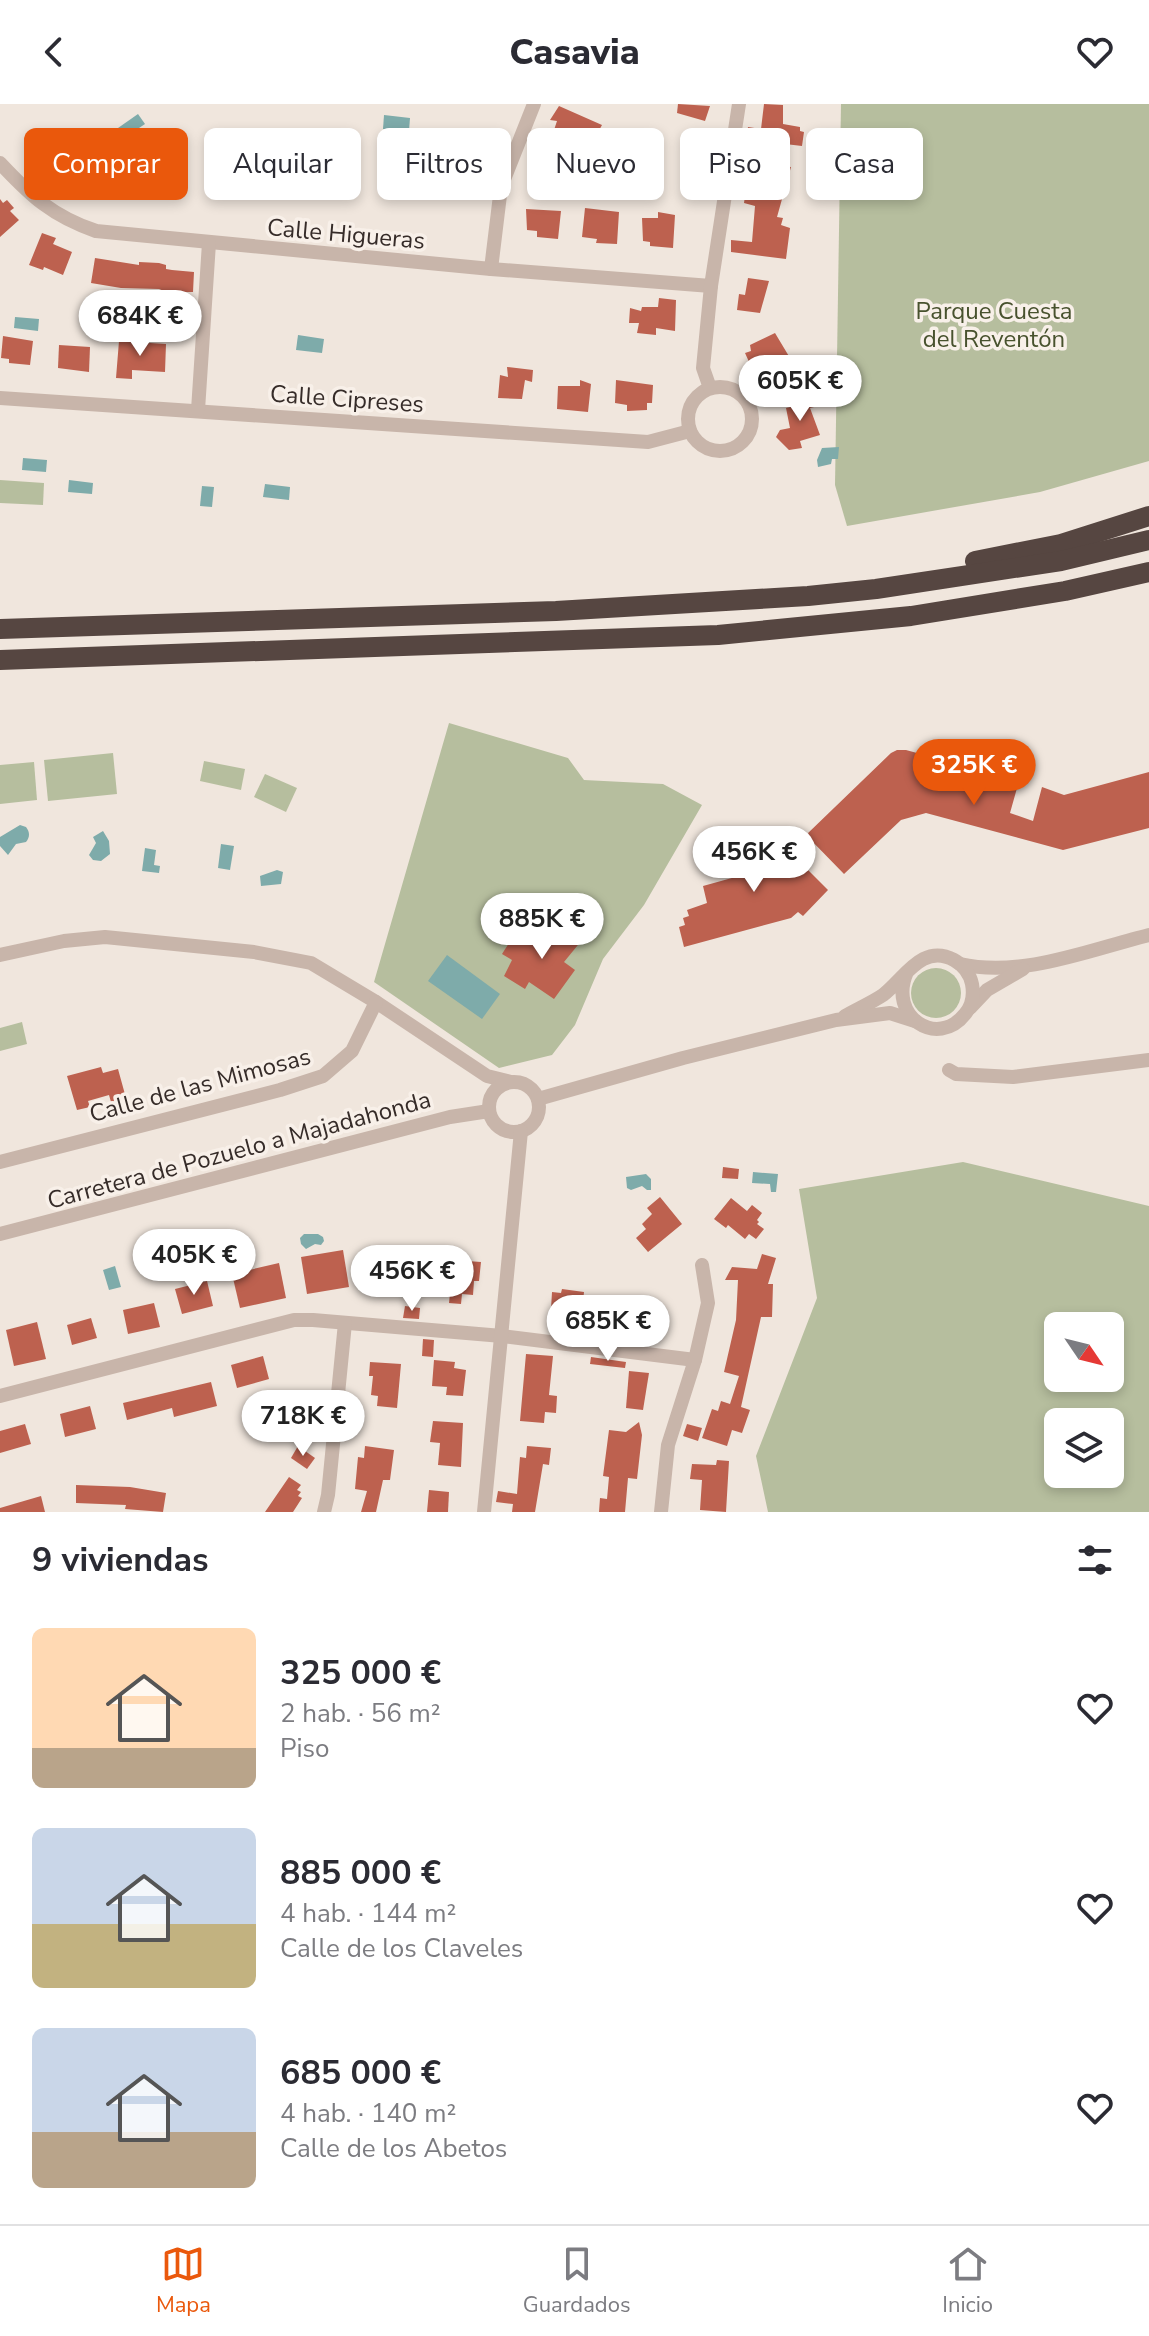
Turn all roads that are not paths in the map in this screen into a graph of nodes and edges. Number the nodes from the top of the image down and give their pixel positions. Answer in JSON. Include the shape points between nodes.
{"nodes":[{"id":1,"x":534,"y":104,"type":"edge"},
{"id":2,"x":739,"y":104,"type":"edge"},
{"id":3,"x":0,"y":163,"type":"edge"},
{"id":4,"x":209,"y":243,"type":"junction"},
{"id":5,"x":491,"y":269,"type":"junction"},
{"id":6,"x":711,"y":286,"type":"junction"},
{"id":7,"x":710,"y":388,"type":"junction"},
{"id":8,"x":0,"y":398,"type":"edge"},
{"id":9,"x":198,"y":410,"type":"junction"},
{"id":10,"x":690,"y":431,"type":"junction"},
{"id":11,"x":1149,"y":516,"type":"edge"},
{"id":12,"x":1149,"y":540,"type":"edge"},
{"id":13,"x":1149,"y":572,"type":"edge"},
{"id":14,"x":1149,"y":581,"type":"edge"},
{"id":15,"x":1082,"y":588,"type":"junction"},
{"id":16,"x":876,"y":589,"type":"junction"},
{"id":17,"x":0,"y":629,"type":"edge"},
{"id":18,"x":0,"y":660,"type":"edge"},
{"id":19,"x":1149,"y":935,"type":"edge"},
{"id":20,"x":0,"y":955,"type":"edge"},
{"id":21,"x":960,"y":964,"type":"junction"},
{"id":22,"x":1029,"y":965,"type":"junction"},
{"id":23,"x":907,"y":972,"type":"junction"},
{"id":24,"x":376,"y":1002,"type":"junction"},
{"id":25,"x":969,"y":1008,"type":"junction"},
{"id":26,"x":836,"y":1020,"type":"junction"},
{"id":27,"x":915,"y":1021,"type":"junction"},
{"id":28,"x":1149,"y":1060,"type":"edge"},
{"id":29,"x":949,"y":1070,"type":"dead end"},
{"id":30,"x":487,"y":1076,"type":"junction"},
{"id":31,"x":511,"y":1082,"type":"junction"},
{"id":32,"x":493,"y":1093,"type":"junction"},
{"id":33,"x":538,"y":1099,"type":"junction"},
{"id":34,"x":489,"y":1111,"type":"junction"},
{"id":35,"x":521,"y":1131,"type":"junction"},
{"id":36,"x":0,"y":1162,"type":"edge"},
{"id":37,"x":0,"y":1234,"type":"edge"},
{"id":38,"x":702,"y":1265,"type":"dead end"},
{"id":39,"x":345,"y":1323,"type":"junction"},
{"id":40,"x":502,"y":1336,"type":"junction"},
{"id":41,"x":695,"y":1360,"type":"junction"},
{"id":42,"x":0,"y":1396,"type":"edge"},
{"id":43,"x":324,"y":1512,"type":"edge"},
{"id":44,"x":484,"y":1512,"type":"edge"},
{"id":45,"x":661,"y":1512,"type":"edge"}],
"edges":[{"from":1,"to":5,"type":"street","via":[[501,187]]},
{"from":2,"to":6,"type":"street"},
{"from":3,"to":4,"type":"street","name":"Calle Higueras","via":[[48,210],[70,222],[123,236]]},
{"from":4,"to":5,"type":"street","name":"Calle Higueras"},
{"from":4,"to":9,"type":"street"},
{"from":5,"to":6,"type":"street","name":"Calle Higueras"},
{"from":6,"to":7,"type":"street","via":[[703,368]]},
{"from":7,"to":10,"type":"street","via":[[689,410]]},
{"from":7,"to":10,"type":"street","via":[[741,393],[752,411],[749,432],[735,448],[724,451],[704,447]]},
{"from":8,"to":9,"type":"street","name":"Calle Cipreses"},
{"from":9,"to":10,"type":"street","name":"Calle Cipreses","via":[[648,442]]},
{"from":11,"to":16,"type":"highway","via":[[1061,544],[964,563]]},
{"from":12,"to":16,"type":"highway","via":[[1061,561]]},
{"from":13,"to":15,"type":"highway"},
{"from":14,"to":15,"type":"highway"},
{"from":15,"to":18,"type":"highway","via":[[911,616],[718,635]]},
{"from":16,"to":17,"type":"highway","via":[[556,611]]},
{"from":19,"to":22,"type":"street"},
{"from":20,"to":24,"type":"street","via":[[105,937],[254,952],[311,963]]},
{"from":21,"to":22,"type":"street","via":[[983,969]]},
{"from":21,"to":23,"type":"street","via":[[931,956]]},
{"from":21,"to":25,"type":"street","via":[[972,984]]},
{"from":22,"to":25,"type":"street","via":[[987,990]]},
{"from":23,"to":26,"type":"street","via":[[882,995]]},
{"from":23,"to":27,"type":"street","via":[[901,998]]},
{"from":24,"to":30,"type":"street"},
{"from":24,"to":36,"type":"street","name":"Calle de las Mimosas","via":[[352,1051],[323,1076]]},
{"from":25,"to":27,"type":"street","via":[[962,1018],[939,1028]]},
{"from":26,"to":27,"type":"street","via":[[890,1013]]},
{"from":26,"to":33,"type":"street"},
{"from":28,"to":29,"type":"street","via":[[1013,1077]]},
{"from":30,"to":31,"type":"street"},
{"from":30,"to":32,"type":"street"},
{"from":31,"to":32,"type":"street"},
{"from":31,"to":33,"type":"street","via":[[527,1085]]},
{"from":32,"to":34,"type":"street"},
{"from":33,"to":35,"type":"street","via":[[538,1115]]},
{"from":34,"to":35,"type":"street","via":[[504,1130]]},
{"from":34,"to":37,"type":"street","name":"Carretera de Pozuelo a Majadahonda"},
{"from":35,"to":40,"type":"street"},
{"from":38,"to":41,"type":"street","via":[[708,1303]]},
{"from":39,"to":40,"type":"street"},
{"from":39,"to":42,"type":"street","via":[[294,1320]]},
{"from":39,"to":43,"type":"street"},
{"from":40,"to":41,"type":"street"},
{"from":40,"to":44,"type":"street"},
{"from":41,"to":45,"type":"street","via":[[668,1445]]}]}
